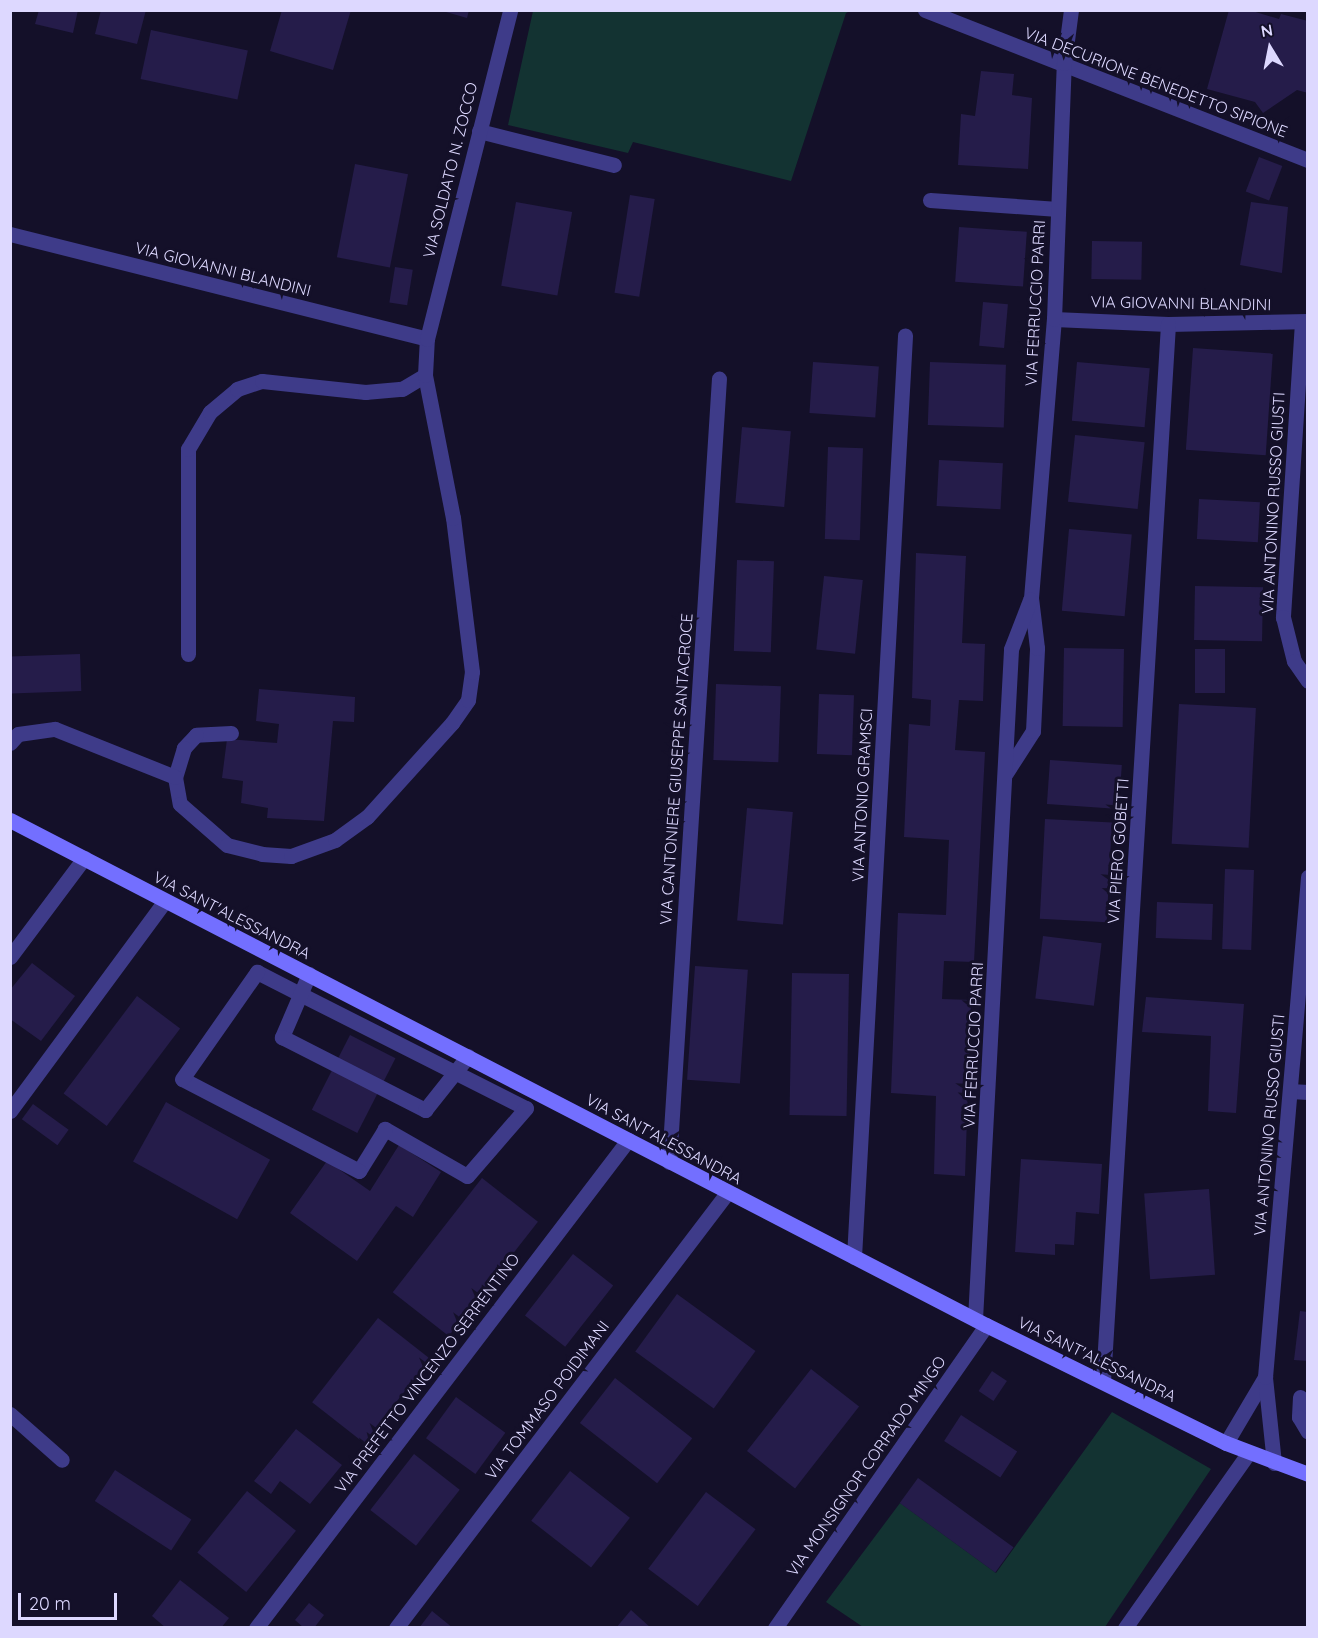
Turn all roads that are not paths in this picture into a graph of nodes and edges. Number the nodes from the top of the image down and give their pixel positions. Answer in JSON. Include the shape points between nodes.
{"nodes":[{"id":1,"x":510,"y":10,"type":"edge"},
{"id":2,"x":925,"y":10,"type":"edge"},
{"id":3,"x":1071,"y":10,"type":"edge"},
{"id":4,"x":1064,"y":63,"type":"junction"},
{"id":5,"x":479,"y":131,"type":"junction"},
{"id":6,"x":1308,"y":160,"type":"edge"},
{"id":7,"x":614,"y":165,"type":"dead end"},
{"id":8,"x":930,"y":200,"type":"dead end"},
{"id":9,"x":1058,"y":209,"type":"junction"},
{"id":10,"x":10,"y":234,"type":"edge"},
{"id":11,"x":1054,"y":319,"type":"junction"},
{"id":12,"x":1305,"y":322,"type":"edge"},
{"id":13,"x":1168,"y":324,"type":"junction"},
{"id":14,"x":906,"y":335,"type":"dead end"},
{"id":15,"x":427,"y":339,"type":"junction"},
{"id":16,"x":425,"y":375,"type":"junction"},
{"id":17,"x":719,"y":379,"type":"dead end"},
{"id":18,"x":1031,"y":598,"type":"junction"},
{"id":19,"x":188,"y":654,"type":"dead end"},
{"id":20,"x":1308,"y":681,"type":"edge"},
{"id":21,"x":231,"y":733,"type":"dead end"},
{"id":22,"x":10,"y":743,"type":"edge"},
{"id":23,"x":1006,"y":773,"type":"junction"},
{"id":24,"x":175,"y":777,"type":"junction"},
{"id":25,"x":10,"y":820,"type":"edge"},
{"id":26,"x":84,"y":858,"type":"junction"},
{"id":27,"x":1308,"y":877,"type":"edge"},
{"id":28,"x":164,"y":902,"type":"junction"},
{"id":29,"x":10,"y":957,"type":"edge"},
{"id":30,"x":309,"y":974,"type":"junction"},
{"id":31,"x":300,"y":994,"type":"junction"},
{"id":32,"x":468,"y":1056,"type":"junction"},
{"id":33,"x":455,"y":1072,"type":"junction"},
{"id":34,"x":1290,"y":1091,"type":"junction"},
{"id":35,"x":1308,"y":1092,"type":"edge"},
{"id":36,"x":10,"y":1111,"type":"edge"},
{"id":37,"x":628,"y":1140,"type":"junction"},
{"id":38,"x":669,"y":1161,"type":"junction"},
{"id":39,"x":727,"y":1193,"type":"junction"},
{"id":40,"x":854,"y":1257,"type":"junction"},
{"id":41,"x":981,"y":1322,"type":"junction"},
{"id":42,"x":1265,"y":1377,"type":"junction"},
{"id":43,"x":1103,"y":1381,"type":"junction"},
{"id":44,"x":1300,"y":1397,"type":"dead end"},
{"id":45,"x":10,"y":1414,"type":"edge"},
{"id":46,"x":1308,"y":1432,"type":"edge"},
{"id":47,"x":1226,"y":1443,"type":"junction"},
{"id":48,"x":1249,"y":1452,"type":"junction"},
{"id":49,"x":62,"y":1460,"type":"dead end"},
{"id":50,"x":1274,"y":1463,"type":"junction"},
{"id":51,"x":1308,"y":1474,"type":"edge"},
{"id":52,"x":256,"y":1628,"type":"edge"},
{"id":53,"x":396,"y":1628,"type":"edge"},
{"id":54,"x":775,"y":1628,"type":"edge"},
{"id":55,"x":1125,"y":1628,"type":"edge"}],
"edges":[{"from":1,"to":5,"type":"street","name":"VIA SOLDATO N. ZOCCO"},
{"from":2,"to":4,"type":"street","name":"VIA DECURIONE BENEDETTO SIPIONE","via":[[1025,52]]},
{"from":3,"to":4,"type":"street","name":"VIA FERRUCCIO PARRI"},
{"from":4,"to":6,"type":"street","name":"VIA DECURIONE BENEDETTO SIPIONE"},
{"from":4,"to":9,"type":"street","name":"VIA FERRUCCIO PARRI"},
{"from":5,"to":7,"type":"street"},
{"from":5,"to":15,"type":"street","name":"VIA SOLDATO N. ZOCCO"},
{"from":8,"to":9,"type":"street"},
{"from":9,"to":11,"type":"street","name":"VIA FERRUCCIO PARRI"},
{"from":10,"to":15,"type":"street","name":"VIA GIOVANNI BLANDINI"},
{"from":11,"to":13,"type":"street","name":"VIA GIOVANNI BLANDINI"},
{"from":11,"to":18,"type":"street","name":"VIA FERRUCCIO PARRI"},
{"from":12,"to":13,"type":"street","name":"VIA GIOVANNI BLANDINI"},
{"from":12,"to":20,"type":"street","name":"VIA ANTONINO RUSSO GIUSTI","via":[[1283,617],[1293,660]]},
{"from":13,"to":43,"type":"street","name":"VIA PIERO GOBETTI"},
{"from":14,"to":40,"type":"street","name":"VIA ANTONIO GRAMSCI"},
{"from":15,"to":16,"type":"street","name":"VIA SOLDATO N. ZOCCO"},
{"from":16,"to":19,"type":"street","via":[[402,388],[365,392],[262,381],[237,389],[210,412],[188,449]]},
{"from":16,"to":24,"type":"street","name":"VIA SOLDATO N. ZOCCO","via":[[453,518],[472,672],[468,700],[367,817],[335,840],[291,856],[227,845],[180,804]]},
{"from":17,"to":38,"type":"street","name":"VIA CANTONIERE GIUSEPPE SANTACROCE"},
{"from":18,"to":23,"type":"street","name":"VIA FERRUCCIO PARRI","via":[[1011,649]]},
{"from":18,"to":23,"type":"street","via":[[1037,648],[1033,731]]},
{"from":21,"to":24,"type":"street","via":[[196,735],[183,748]]},
{"from":22,"to":24,"type":"street","via":[[18,734],[56,729]]},
{"from":23,"to":41,"type":"street","name":"VIA FERRUCCIO PARRI"},
{"from":25,"to":26,"type":"street","name":"VIA SANT'ALESSANDRA"},
{"from":26,"to":28,"type":"street","name":"VIA SANT'ALESSANDRA"},
{"from":26,"to":29,"type":"street"},
{"from":27,"to":34,"type":"street","name":"VIA ANTONINO RUSSO GIUSTI"},
{"from":28,"to":30,"type":"street","name":"VIA SANT'ALESSANDRA"},
{"from":28,"to":36,"type":"street"},
{"from":30,"to":31,"type":"street"},
{"from":30,"to":32,"type":"street","name":"VIA SANT'ALESSANDRA"},
{"from":31,"to":33,"type":"street"},
{"from":31,"to":33,"type":"street","via":[[282,1037],[425,1110]]},
{"from":31,"to":33,"type":"street","via":[[257,972],[182,1079],[359,1171],[385,1130],[467,1176],[526,1108]]},
{"from":32,"to":33,"type":"street"},
{"from":32,"to":37,"type":"street","name":"VIA SANT'ALESSANDRA"},
{"from":34,"to":35,"type":"street"},
{"from":34,"to":42,"type":"street","name":"VIA ANTONINO RUSSO GIUSTI"},
{"from":37,"to":38,"type":"street","name":"VIA SANT'ALESSANDRA"},
{"from":37,"to":52,"type":"street","name":"VIA PREFETTO VINCENZO SERRENTINO"},
{"from":38,"to":39,"type":"street","name":"VIA SANT'ALESSANDRA"},
{"from":39,"to":40,"type":"street","name":"VIA SANT'ALESSANDRA"},
{"from":39,"to":53,"type":"street","name":"VIA TOMMASO POIDIMANI"},
{"from":40,"to":41,"type":"street","name":"VIA SANT'ALESSANDRA"},
{"from":41,"to":43,"type":"street","name":"VIA SANT'ALESSANDRA"},
{"from":41,"to":54,"type":"street","name":"VIA MONSIGNOR CORRADO MINGO"},
{"from":42,"to":47,"type":"street"},
{"from":42,"to":50,"type":"street"},
{"from":43,"to":47,"type":"street","name":"VIA SANT'ALESSANDRA"},
{"from":44,"to":46,"type":"street","via":[[1299,1417]]},
{"from":45,"to":49,"type":"street"},
{"from":47,"to":48,"type":"street","name":"VIA SANT'ALESSANDRA"},
{"from":48,"to":50,"type":"street","name":"VIA SANT'ALESSANDRA"},
{"from":48,"to":55,"type":"street"},
{"from":50,"to":51,"type":"street","name":"VIA SANT'ALESSANDRA"}]}
